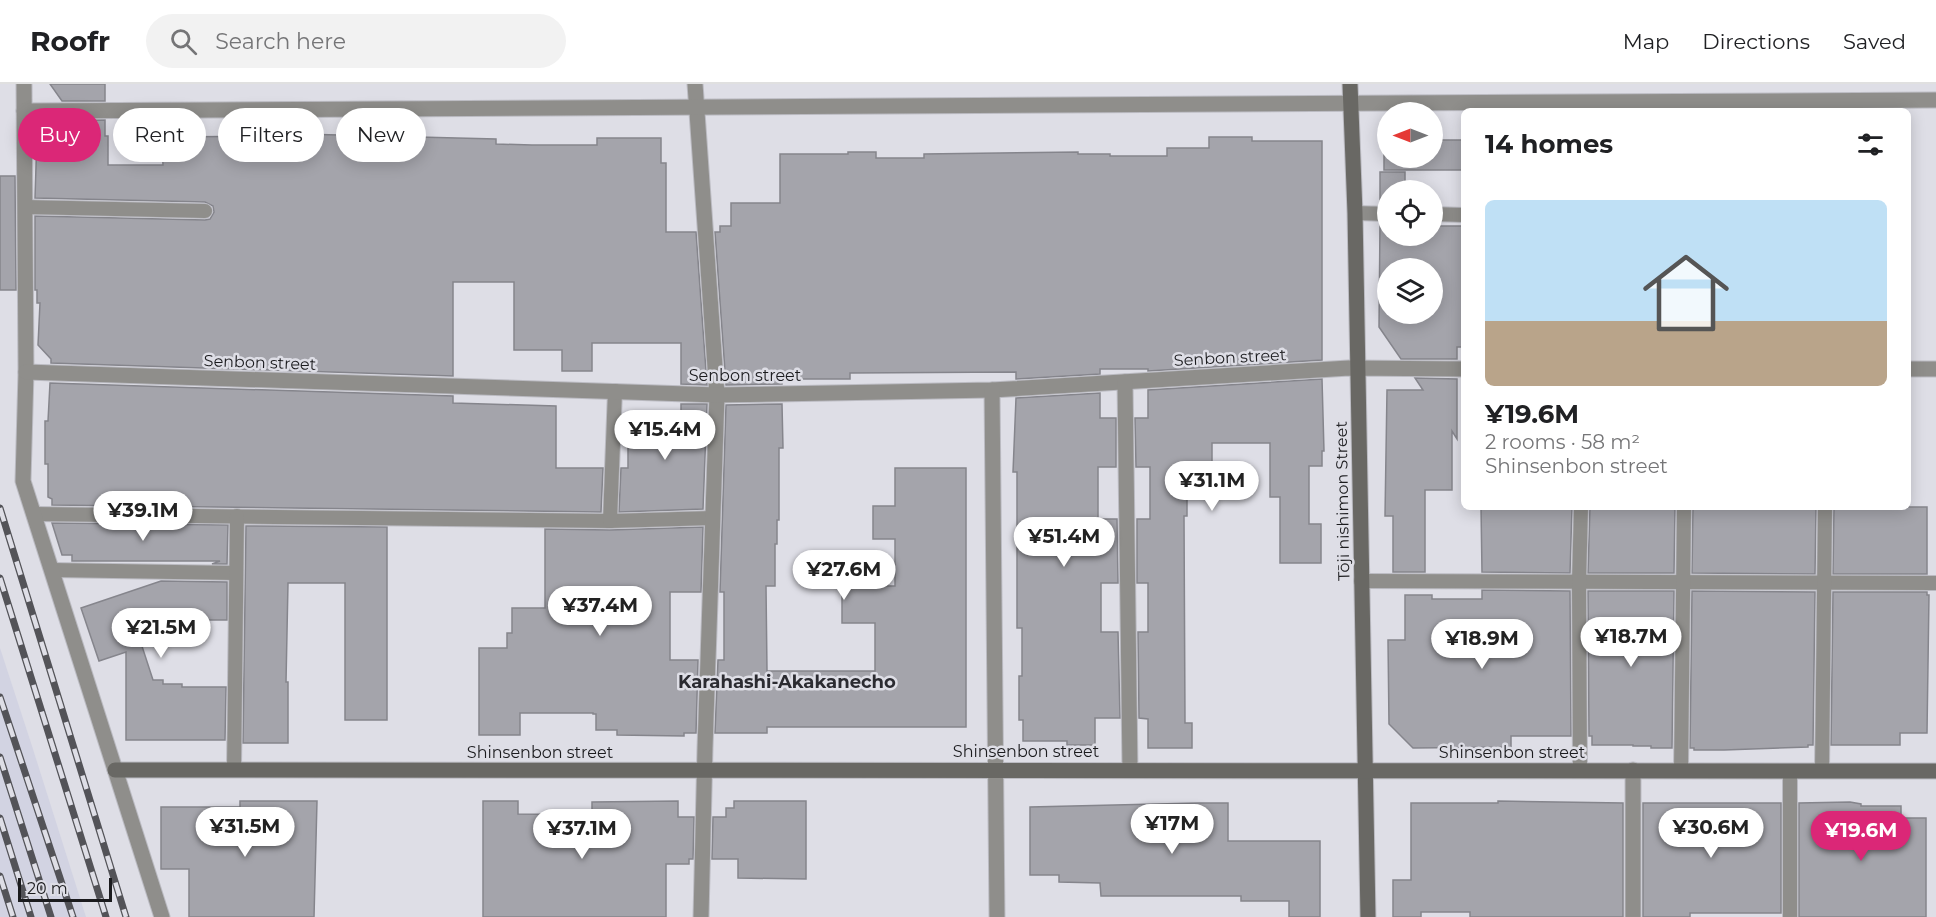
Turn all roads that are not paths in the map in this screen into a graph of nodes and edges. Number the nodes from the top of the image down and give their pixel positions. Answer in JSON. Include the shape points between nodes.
{"nodes":[{"id":1,"x":24,"y":84,"type":"edge"},
{"id":2,"x":695,"y":84,"type":"edge"},
{"id":3,"x":1350,"y":84,"type":"edge"},
{"id":4,"x":1936,"y":100,"type":"edge"},
{"id":5,"x":1350,"y":105,"type":"junction"},
{"id":6,"x":1677,"y":106,"type":"edge"},
{"id":7,"x":696,"y":107,"type":"junction"},
{"id":8,"x":24,"y":108,"type":"edge"},
{"id":9,"x":101,"y":111,"type":"edge"},
{"id":10,"x":25,"y":162,"type":"edge"},
{"id":11,"x":25,"y":207,"type":"junction"},
{"id":12,"x":205,"y":211,"type":"dead end"},
{"id":13,"x":1355,"y":213,"type":"junction"},
{"id":14,"x":1377,"y":214,"type":"edge"},
{"id":15,"x":1443,"y":214,"type":"edge"},
{"id":16,"x":1461,"y":215,"type":"edge"},
{"id":17,"x":1357,"y":369,"type":"junction"},
{"id":18,"x":1461,"y":369,"type":"edge"},
{"id":19,"x":1911,"y":369,"type":"edge"},
{"id":20,"x":1936,"y":369,"type":"edge"},
{"id":21,"x":26,"y":372,"type":"junction"},
{"id":22,"x":1125,"y":382,"type":"junction"},
{"id":23,"x":993,"y":390,"type":"junction"},
{"id":24,"x":615,"y":391,"type":"junction"},
{"id":25,"x":717,"y":395,"type":"junction"},
{"id":26,"x":1581,"y":510,"type":"edge"},
{"id":27,"x":1684,"y":510,"type":"edge"},
{"id":28,"x":1825,"y":510,"type":"edge"},
{"id":29,"x":34,"y":514,"type":"junction"},
{"id":30,"x":237,"y":516,"type":"junction"},
{"id":31,"x":713,"y":518,"type":"junction"},
{"id":32,"x":610,"y":521,"type":"junction"},
{"id":33,"x":52,"y":570,"type":"junction"},
{"id":34,"x":236,"y":573,"type":"junction"},
{"id":35,"x":1361,"y":581,"type":"junction"},
{"id":36,"x":1579,"y":582,"type":"junction"},
{"id":37,"x":1683,"y":582,"type":"junction"},
{"id":38,"x":1824,"y":582,"type":"junction"},
{"id":39,"x":1936,"y":583,"type":"edge"},
{"id":40,"x":115,"y":770,"type":"junction"},
{"id":41,"x":234,"y":770,"type":"junction"},
{"id":42,"x":704,"y":770,"type":"junction"},
{"id":43,"x":996,"y":770,"type":"junction"},
{"id":44,"x":1130,"y":770,"type":"junction"},
{"id":45,"x":1364,"y":770,"type":"junction"},
{"id":46,"x":1580,"y":770,"type":"junction"},
{"id":47,"x":1633,"y":770,"type":"junction"},
{"id":48,"x":1681,"y":771,"type":"junction"},
{"id":49,"x":1790,"y":771,"type":"junction"},
{"id":50,"x":1822,"y":771,"type":"junction"},
{"id":51,"x":1936,"y":771,"type":"edge"},
{"id":52,"x":162,"y":917,"type":"edge"},
{"id":53,"x":701,"y":917,"type":"edge"},
{"id":54,"x":997,"y":917,"type":"edge"},
{"id":55,"x":1368,"y":917,"type":"edge"},
{"id":56,"x":1633,"y":917,"type":"edge"},
{"id":57,"x":1790,"y":917,"type":"edge"}],
"edges":[{"from":1,"to":8,"type":"street"},
{"from":2,"to":7,"type":"street"},
{"from":3,"to":5,"type":"street","name":"Tōji nishimon Street"},
{"from":4,"to":6,"type":"street"},
{"from":5,"to":6,"type":"street"},
{"from":5,"to":7,"type":"street"},
{"from":5,"to":13,"type":"street","name":"Tōji nishimon Street"},
{"from":7,"to":9,"type":"street"},
{"from":7,"to":25,"type":"street"},
{"from":10,"to":11,"type":"street"},
{"from":11,"to":12,"type":"lane"},
{"from":11,"to":21,"type":"street"},
{"from":13,"to":14,"type":"lane"},
{"from":13,"to":17,"type":"street","name":"Tōji nishimon Street"},
{"from":15,"to":16,"type":"lane"},
{"from":17,"to":18,"type":"street","name":"Senbon street"},
{"from":17,"to":22,"type":"street","name":"Senbon street"},
{"from":17,"to":35,"type":"street","name":"Tōji nishimon Street"},
{"from":19,"to":20,"type":"street"},
{"from":21,"to":24,"type":"street","name":"Senbon street"},
{"from":21,"to":29,"type":"street","via":[[23,481]]},
{"from":22,"to":23,"type":"street","name":"Senbon street"},
{"from":22,"to":44,"type":"street"},
{"from":23,"to":25,"type":"street","name":"Senbon street"},
{"from":23,"to":43,"type":"street"},
{"from":24,"to":25,"type":"street","name":"Senbon street"},
{"from":24,"to":32,"type":"lane"},
{"from":25,"to":31,"type":"street"},
{"from":26,"to":36,"type":"lane"},
{"from":27,"to":37,"type":"lane"},
{"from":28,"to":38,"type":"lane"},
{"from":29,"to":30,"type":"lane"},
{"from":29,"to":33,"type":"street"},
{"from":30,"to":32,"type":"lane"},
{"from":30,"to":34,"type":"lane"},
{"from":31,"to":32,"type":"lane"},
{"from":31,"to":42,"type":"street"},
{"from":33,"to":34,"type":"lane"},
{"from":33,"to":40,"type":"street"},
{"from":34,"to":41,"type":"lane"},
{"from":35,"to":36,"type":"lane"},
{"from":35,"to":45,"type":"street","name":"Tōji nishimon Street"},
{"from":36,"to":37,"type":"lane"},
{"from":36,"to":46,"type":"lane"},
{"from":37,"to":38,"type":"lane"},
{"from":37,"to":48,"type":"lane"},
{"from":38,"to":39,"type":"lane"},
{"from":38,"to":50,"type":"lane"},
{"from":40,"to":41,"type":"street","name":"Shinsenbon street"},
{"from":40,"to":52,"type":"street"},
{"from":41,"to":42,"type":"street","name":"Shinsenbon street"},
{"from":42,"to":43,"type":"street","name":"Shinsenbon street"},
{"from":42,"to":53,"type":"street"},
{"from":43,"to":44,"type":"street","name":"Shinsenbon street"},
{"from":43,"to":54,"type":"street"},
{"from":44,"to":45,"type":"street","name":"Shinsenbon street"},
{"from":45,"to":46,"type":"street","name":"Shinsenbon street"},
{"from":45,"to":55,"type":"street","name":"Tōji nishimon Street"},
{"from":46,"to":47,"type":"street","name":"Shinsenbon street"},
{"from":47,"to":48,"type":"street","name":"Shinsenbon street"},
{"from":47,"to":56,"type":"street"},
{"from":48,"to":49,"type":"street","name":"Shinsenbon street"},
{"from":49,"to":50,"type":"street","name":"Shinsenbon street"},
{"from":49,"to":57,"type":"lane"},
{"from":50,"to":51,"type":"street","name":"Shinsenbon street"}]}
